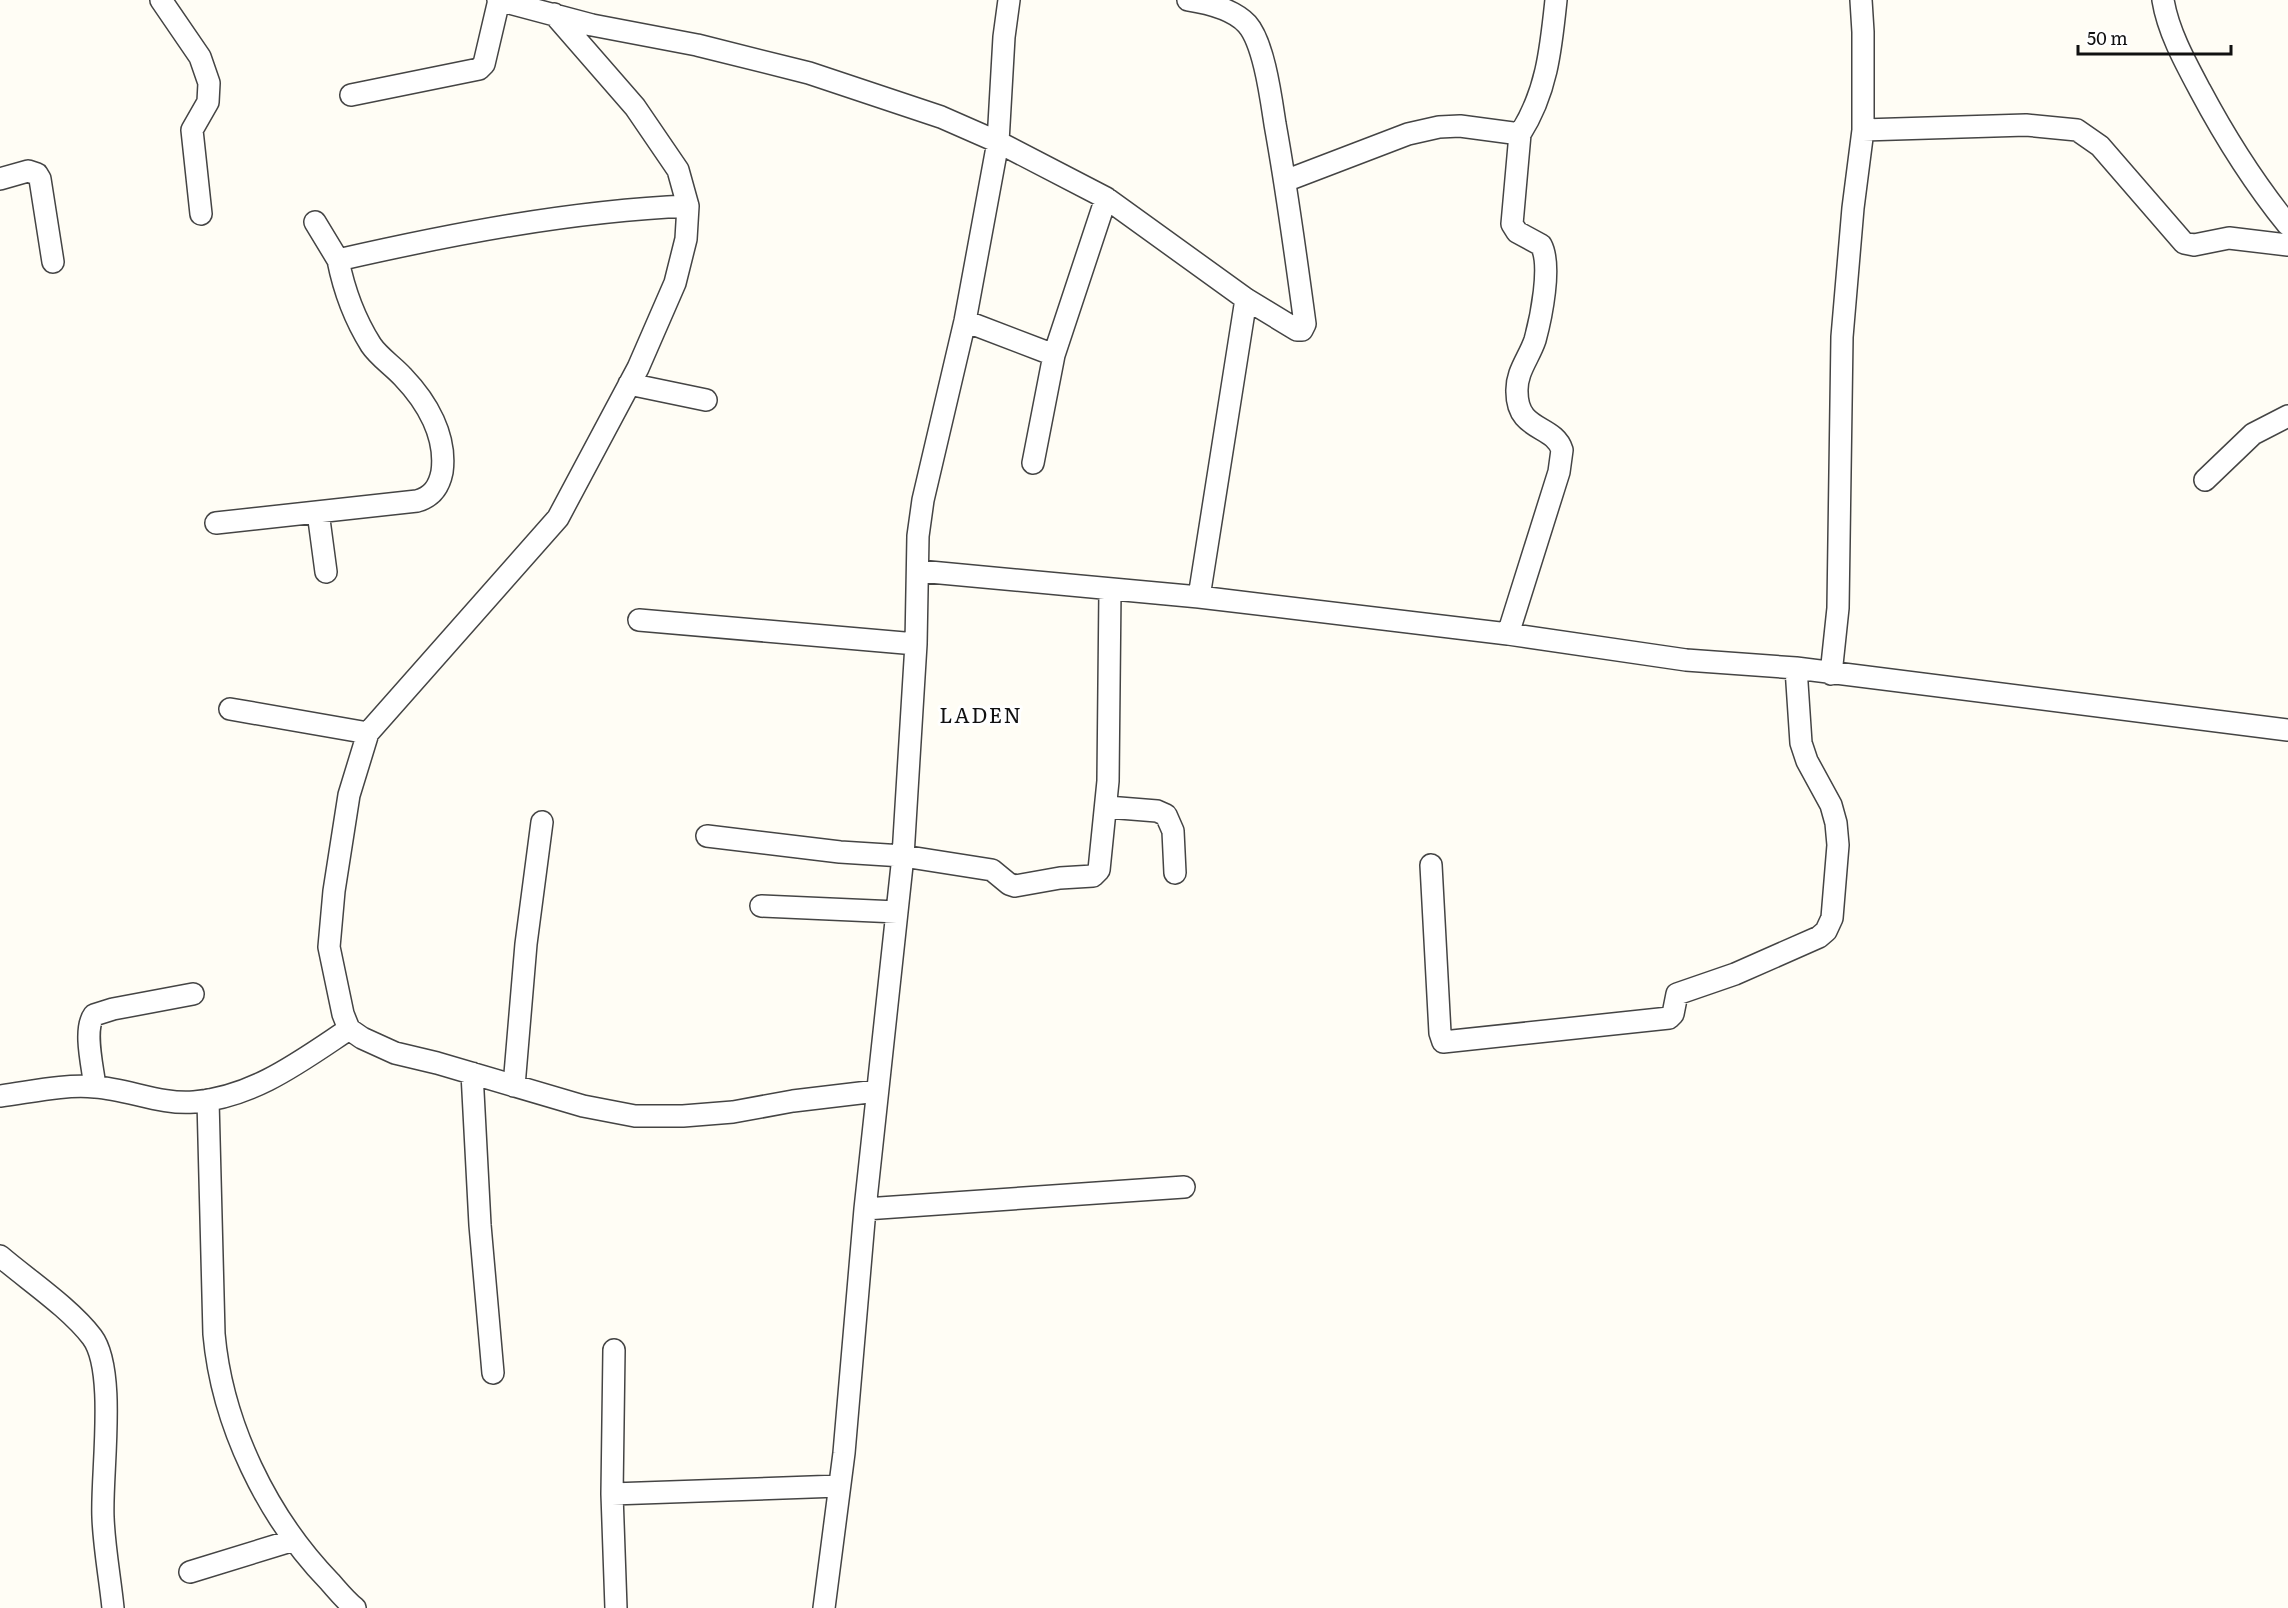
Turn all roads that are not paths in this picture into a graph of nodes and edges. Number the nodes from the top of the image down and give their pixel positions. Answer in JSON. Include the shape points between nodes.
{"nodes":[{"id":1,"x":161,"y":0,"type":"edge"},
{"id":2,"x":498,"y":0,"type":"edge"},
{"id":3,"x":1010,"y":0,"type":"edge"},
{"id":4,"x":1188,"y":0,"type":"edge"},
{"id":5,"x":1556,"y":0,"type":"edge"},
{"id":6,"x":1860,"y":0,"type":"edge"},
{"id":7,"x":2163,"y":0,"type":"edge"},
{"id":8,"x":554,"y":14,"type":"junction"},
{"id":9,"x":351,"y":95,"type":"dead end"},
{"id":10,"x":1863,"y":130,"type":"junction"},
{"id":11,"x":1520,"y":134,"type":"junction"},
{"id":12,"x":998,"y":142,"type":"junction"},
{"id":13,"x":0,"y":179,"type":"edge"},
{"id":14,"x":1285,"y":181,"type":"junction"},
{"id":15,"x":1106,"y":198,"type":"junction"},
{"id":16,"x":688,"y":206,"type":"junction"},
{"id":17,"x":201,"y":214,"type":"dead end"},
{"id":18,"x":315,"y":222,"type":"dead end"},
{"id":19,"x":2288,"y":225,"type":"edge"},
{"id":20,"x":2288,"y":245,"type":"edge"},
{"id":21,"x":338,"y":260,"type":"junction"},
{"id":22,"x":53,"y":262,"type":"dead end"},
{"id":23,"x":1246,"y":299,"type":"junction"},
{"id":24,"x":965,"y":321,"type":"junction"},
{"id":25,"x":1054,"y":356,"type":"junction"},
{"id":26,"x":629,"y":384,"type":"junction"},
{"id":27,"x":706,"y":400,"type":"dead end"},
{"id":28,"x":2288,"y":416,"type":"edge"},
{"id":29,"x":1033,"y":463,"type":"dead end"},
{"id":30,"x":2205,"y":480,"type":"dead end"},
{"id":31,"x":318,"y":512,"type":"junction"},
{"id":32,"x":216,"y":523,"type":"dead end"},
{"id":33,"x":919,"y":571,"type":"junction"},
{"id":34,"x":326,"y":572,"type":"dead end"},
{"id":35,"x":1110,"y":590,"type":"junction"},
{"id":36,"x":1199,"y":597,"type":"junction"},
{"id":37,"x":639,"y":620,"type":"dead end"},
{"id":38,"x":1508,"y":634,"type":"junction"},
{"id":39,"x":916,"y":644,"type":"junction"},
{"id":40,"x":1796,"y":668,"type":"junction"},
{"id":41,"x":1831,"y":674,"type":"junction"},
{"id":42,"x":230,"y":709,"type":"dead end"},
{"id":43,"x":2288,"y":730,"type":"edge"},
{"id":44,"x":368,"y":733,"type":"junction"},
{"id":45,"x":1107,"y":807,"type":"junction"},
{"id":46,"x":542,"y":822,"type":"dead end"},
{"id":47,"x":707,"y":836,"type":"dead end"},
{"id":48,"x":903,"y":856,"type":"junction"},
{"id":49,"x":1431,"y":865,"type":"dead end"},
{"id":50,"x":1175,"y":873,"type":"dead end"},
{"id":51,"x":761,"y":906,"type":"dead end"},
{"id":52,"x":897,"y":912,"type":"junction"},
{"id":53,"x":194,"y":994,"type":"dead end"},
{"id":54,"x":349,"y":1029,"type":"junction"},
{"id":55,"x":472,"y":1073,"type":"junction"},
{"id":56,"x":514,"y":1086,"type":"junction"},
{"id":57,"x":95,"y":1087,"type":"junction"},
{"id":58,"x":877,"y":1091,"type":"junction"},
{"id":59,"x":0,"y":1096,"type":"edge"},
{"id":60,"x":208,"y":1100,"type":"junction"},
{"id":61,"x":1184,"y":1187,"type":"dead end"},
{"id":62,"x":865,"y":1209,"type":"junction"},
{"id":63,"x":0,"y":1256,"type":"edge"},
{"id":64,"x":614,"y":1350,"type":"dead end"},
{"id":65,"x":493,"y":1373,"type":"dead end"},
{"id":66,"x":839,"y":1486,"type":"junction"},
{"id":67,"x":612,"y":1494,"type":"junction"},
{"id":68,"x":294,"y":1540,"type":"junction"},
{"id":69,"x":190,"y":1572,"type":"dead end"},
{"id":70,"x":113,"y":1608,"type":"edge"},
{"id":71,"x":356,"y":1608,"type":"edge"},
{"id":72,"x":616,"y":1608,"type":"edge"},
{"id":73,"x":824,"y":1608,"type":"edge"}],
"edges":[{"from":1,"to":17,"type":"street","via":[[200,57],[209,83],[208,102],[192,130]]},
{"from":2,"to":8,"type":"street"},
{"from":2,"to":9,"type":"street","via":[[484,64],[479,69]]},
{"from":3,"to":12,"type":"street"},
{"from":4,"to":14,"type":"street","via":[[1228,11],[1245,22],[1256,36]]},
{"from":5,"to":11,"type":"street","via":[[1546,76],[1536,106]]},
{"from":6,"to":10,"type":"street"},
{"from":7,"to":19,"type":"street","via":[[2174,37],[2217,121]]},
{"from":8,"to":12,"type":"street","via":[[809,74],[900,102]]},
{"from":8,"to":16,"type":"street","via":[[635,107],[663,147],[678,170]]},
{"from":10,"to":20,"type":"street","via":[[2026,125],[2077,130],[2100,146],[2184,243],[2194,245],[2229,238]]},
{"from":10,"to":41,"type":"street","via":[[1842,337],[1838,608]]},
{"from":11,"to":14,"type":"street","via":[[1439,127],[1408,134]]},
{"from":11,"to":38,"type":"street","via":[[1512,224],[1539,243],[1546,265],[1534,340],[1519,373],[1516,394],[1523,417],[1555,440],[1562,450],[1559,472]]},
{"from":12,"to":15,"type":"street"},
{"from":12,"to":24,"type":"street"},
{"from":13,"to":22,"type":"street","via":[[28,171],[37,174]]},
{"from":14,"to":23,"type":"street","via":[[1305,327],[1297,330]]},
{"from":15,"to":23,"type":"street"},
{"from":15,"to":25,"type":"street"},
{"from":16,"to":21,"type":"street","via":[[540,221]]},
{"from":16,"to":26,"type":"street","via":[[687,239],[675,283]]},
{"from":18,"to":21,"type":"street"},
{"from":21,"to":31,"type":"street","via":[[356,320],[373,348],[428,408],[436,427],[442,465],[440,482],[423,499]]},
{"from":23,"to":36,"type":"street"},
{"from":24,"to":25,"type":"street"},
{"from":24,"to":33,"type":"street","via":[[923,500]]},
{"from":25,"to":29,"type":"street"},
{"from":26,"to":27,"type":"street"},
{"from":26,"to":44,"type":"street","via":[[558,518]]},
{"from":28,"to":30,"type":"street","via":[[2253,434]]},
{"from":31,"to":32,"type":"street"},
{"from":31,"to":34,"type":"street"},
{"from":33,"to":35,"type":"street"},
{"from":33,"to":39,"type":"street"},
{"from":35,"to":36,"type":"street"},
{"from":35,"to":45,"type":"street"},
{"from":36,"to":38,"type":"street"},
{"from":37,"to":39,"type":"street"},
{"from":38,"to":40,"type":"street","via":[[1686,660]]},
{"from":39,"to":48,"type":"street"},
{"from":40,"to":41,"type":"street"},
{"from":40,"to":49,"type":"street","via":[[1801,744],[1836,823],[1832,918],[1819,937],[1735,974],[1677,994],[1670,1018],[1443,1042]]},
{"from":41,"to":43,"type":"street"},
{"from":42,"to":44,"type":"street"},
{"from":44,"to":54,"type":"street","via":[[349,795],[329,947]]},
{"from":45,"to":48,"type":"street","via":[[1099,870],[1090,877],[1015,886],[992,870]]},
{"from":45,"to":50,"type":"street","via":[[1157,811],[1166,816],[1173,831]]},
{"from":46,"to":56,"type":"street","via":[[526,944]]},
{"from":47,"to":48,"type":"street"},
{"from":48,"to":52,"type":"street"},
{"from":51,"to":52,"type":"street"},
{"from":52,"to":58,"type":"street"},
{"from":53,"to":57,"type":"street","via":[[94,1015],[89,1034]]},
{"from":54,"to":55,"type":"street","via":[[395,1053]]},
{"from":54,"to":60,"type":"street","via":[[267,1082]]},
{"from":55,"to":56,"type":"street"},
{"from":55,"to":65,"type":"street"},
{"from":56,"to":58,"type":"street","via":[[635,1116],[733,1112]]},
{"from":57,"to":59,"type":"street"},
{"from":57,"to":60,"type":"street","via":[[156,1099],[191,1103]]},
{"from":58,"to":62,"type":"street"},
{"from":60,"to":68,"type":"street","via":[[217,1368],[246,1455]]},
{"from":61,"to":62,"type":"street"},
{"from":62,"to":66,"type":"street"},
{"from":63,"to":70,"type":"street","via":[[77,1322],[93,1338],[102,1355],[106,1408],[103,1517]]},
{"from":64,"to":67,"type":"street"},
{"from":66,"to":67,"type":"street"},
{"from":66,"to":73,"type":"street"},
{"from":67,"to":72,"type":"street"},
{"from":68,"to":69,"type":"street"},
{"from":68,"to":71,"type":"street"}]}
